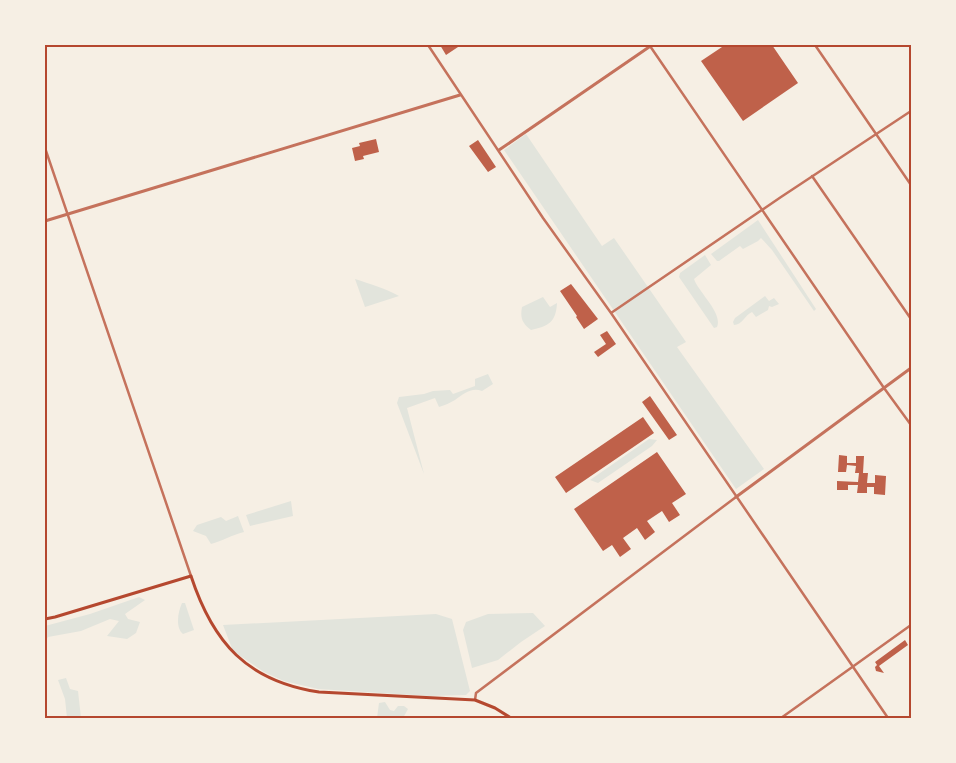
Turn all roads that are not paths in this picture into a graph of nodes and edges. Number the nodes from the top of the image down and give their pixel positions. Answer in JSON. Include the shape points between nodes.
{"nodes":[{"id":1,"x":428,"y":45,"type":"edge"},
{"id":2,"x":651,"y":45,"type":"edge"},
{"id":3,"x":815,"y":45,"type":"edge"},
{"id":4,"x":460,"y":94,"type":"junction"},
{"id":5,"x":911,"y":111,"type":"edge"},
{"id":6,"x":876,"y":134,"type":"junction"},
{"id":7,"x":45,"y":148,"type":"edge"},
{"id":8,"x":499,"y":150,"type":"junction"},
{"id":9,"x":812,"y":176,"type":"junction"},
{"id":10,"x":911,"y":185,"type":"edge"},
{"id":11,"x":762,"y":210,"type":"junction"},
{"id":12,"x":68,"y":214,"type":"junction"},
{"id":13,"x":45,"y":221,"type":"edge"},
{"id":14,"x":611,"y":313,"type":"junction"},
{"id":15,"x":911,"y":319,"type":"edge"},
{"id":16,"x":911,"y":368,"type":"edge"},
{"id":17,"x":884,"y":388,"type":"junction"},
{"id":18,"x":911,"y":425,"type":"edge"},
{"id":19,"x":736,"y":497,"type":"junction"},
{"id":20,"x":191,"y":576,"type":"junction"},
{"id":21,"x":45,"y":618,"type":"edge"},
{"id":22,"x":911,"y":625,"type":"edge"},
{"id":23,"x":853,"y":668,"type":"junction"},
{"id":24,"x":475,"y":700,"type":"junction"},
{"id":25,"x":511,"y":718,"type":"edge"},
{"id":26,"x":781,"y":718,"type":"edge"},
{"id":27,"x":888,"y":718,"type":"edge"}],
"edges":[{"from":1,"to":4,"type":"street"},
{"from":2,"to":8,"type":"street"},
{"from":2,"to":11,"type":"street"},
{"from":3,"to":6,"type":"street"},
{"from":4,"to":8,"type":"street"},
{"from":4,"to":12,"type":"street"},
{"from":5,"to":6,"type":"street"},
{"from":6,"to":9,"type":"street"},
{"from":6,"to":10,"type":"street"},
{"from":7,"to":12,"type":"street"},
{"from":8,"to":14,"type":"street"},
{"from":9,"to":11,"type":"street"},
{"from":9,"to":15,"type":"street"},
{"from":11,"to":14,"type":"street"},
{"from":11,"to":17,"type":"street"},
{"from":12,"to":13,"type":"street"},
{"from":12,"to":20,"type":"street"},
{"from":14,"to":19,"type":"street"},
{"from":16,"to":17,"type":"street"},
{"from":17,"to":18,"type":"street"},
{"from":17,"to":19,"type":"street"},
{"from":19,"to":23,"type":"street"},
{"from":19,"to":24,"type":"street","via":[[476,693]]},
{"from":20,"to":21,"type":"main road","via":[[55,618]]},
{"from":20,"to":24,"type":"main road","via":[[210,622],[231,652],[272,679],[319,692]]},
{"from":22,"to":23,"type":"street"},
{"from":23,"to":26,"type":"street"},
{"from":23,"to":27,"type":"street"},
{"from":24,"to":25,"type":"main road"}]}
